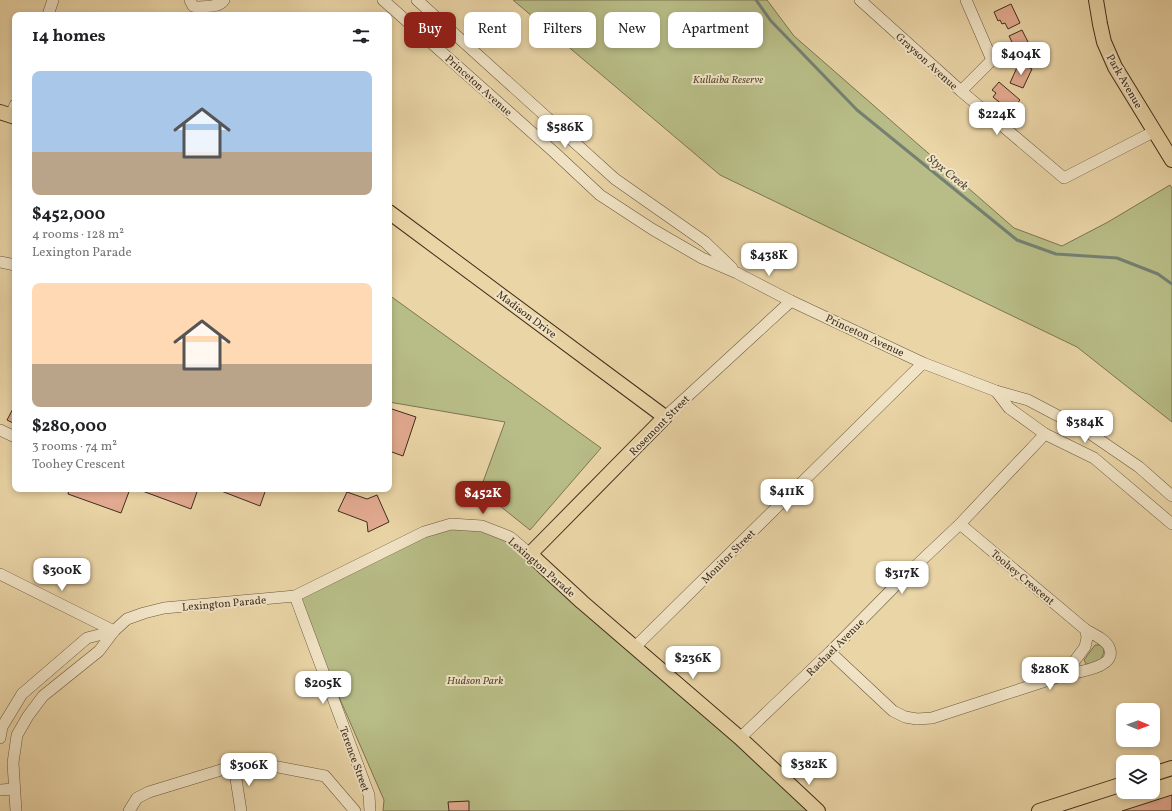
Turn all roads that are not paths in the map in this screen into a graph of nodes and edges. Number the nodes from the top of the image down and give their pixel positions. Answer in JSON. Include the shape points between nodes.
{"nodes":[{"id":1,"x":53,"y":0,"type":"edge"},
{"id":2,"x":190,"y":0,"type":"edge"},
{"id":3,"x":224,"y":0,"type":"edge"},
{"id":4,"x":383,"y":0,"type":"edge"},
{"id":5,"x":417,"y":0,"type":"edge"},
{"id":6,"x":860,"y":0,"type":"edge"},
{"id":7,"x":966,"y":0,"type":"edge"},
{"id":8,"x":1096,"y":0,"type":"edge"},
{"id":9,"x":49,"y":12,"type":"edge"},
{"id":10,"x":962,"y":91,"type":"junction"},
{"id":11,"x":1155,"y":131,"type":"junction"},
{"id":12,"x":1171,"y":158,"type":"edge"},
{"id":13,"x":392,"y":214,"type":"edge"},
{"id":14,"x":0,"y":262,"type":"edge"},
{"id":15,"x":12,"y":264,"type":"edge"},
{"id":16,"x":737,"y":273,"type":"junction"},
{"id":17,"x":791,"y":301,"type":"junction"},
{"id":18,"x":923,"y":363,"type":"junction"},
{"id":19,"x":996,"y":391,"type":"junction"},
{"id":20,"x":665,"y":417,"type":"junction"},
{"id":21,"x":0,"y":430,"type":"edge"},
{"id":22,"x":1045,"y":434,"type":"junction"},
{"id":23,"x":12,"y":436,"type":"edge"},
{"id":24,"x":1172,"y":496,"type":"edge"},
{"id":25,"x":960,"y":524,"type":"junction"},
{"id":26,"x":1172,"y":524,"type":"edge"},
{"id":27,"x":530,"y":554,"type":"junction"},
{"id":28,"x":0,"y":574,"type":"edge"},
{"id":29,"x":295,"y":596,"type":"junction"},
{"id":30,"x":1086,"y":630,"type":"junction"},
{"id":31,"x":114,"y":631,"type":"junction"},
{"id":32,"x":635,"y":647,"type":"junction"},
{"id":33,"x":830,"y":652,"type":"junction"},
{"id":34,"x":1064,"y":675,"type":"junction"},
{"id":35,"x":0,"y":738,"type":"edge"},
{"id":36,"x":740,"y":738,"type":"junction"},
{"id":37,"x":234,"y":766,"type":"junction"},
{"id":38,"x":1172,"y":768,"type":"edge"},
{"id":39,"x":1160,"y":772,"type":"edge"},
{"id":40,"x":1116,"y":786,"type":"edge"},
{"id":41,"x":14,"y":789,"type":"junction"},
{"id":42,"x":0,"y":790,"type":"edge"},
{"id":43,"x":16,"y":811,"type":"edge"},
{"id":44,"x":128,"y":811,"type":"edge"},
{"id":45,"x":241,"y":811,"type":"edge"},
{"id":46,"x":356,"y":811,"type":"edge"},
{"id":47,"x":370,"y":811,"type":"edge"},
{"id":48,"x":818,"y":811,"type":"edge"},
{"id":49,"x":1039,"y":811,"type":"edge"}],
"edges":[{"from":1,"to":9,"type":"street"},
{"from":2,"to":3,"type":"street","via":[[196,7],[222,4]]},
{"from":4,"to":16,"type":"street","name":"Princeton Avenue","via":[[600,195],[702,258]]},
{"from":5,"to":16,"type":"street","name":"Princeton Avenue","via":[[615,178],[705,242]]},
{"from":6,"to":10,"type":"street","name":"Grayson Avenue"},
{"from":7,"to":10,"type":"street","via":[[992,60]]},
{"from":8,"to":11,"type":"main road","name":"Park Avenue","via":[[1104,42],[1110,56]]},
{"from":10,"to":11,"type":"street","name":"Grayson Avenue","via":[[1064,178]]},
{"from":11,"to":12,"type":"main road","name":"Park Avenue"},
{"from":13,"to":20,"type":"main road","name":"Madison Drive"},
{"from":14,"to":15,"type":"street"},
{"from":16,"to":17,"type":"street","name":"Princeton Avenue"},
{"from":17,"to":18,"type":"street","name":"Princeton Avenue"},
{"from":17,"to":20,"type":"street","name":"Rosemont Street"},
{"from":18,"to":19,"type":"street","name":"Princeton Avenue"},
{"from":18,"to":32,"type":"street","name":"Monitor Street"},
{"from":19,"to":22,"type":"street","via":[[1009,408]]},
{"from":19,"to":24,"type":"street","name":"Princeton Avenue","via":[[1028,400],[1085,430],[1139,467]]},
{"from":20,"to":27,"type":"main road","name":"Rosemont Street"},
{"from":21,"to":23,"type":"street"},
{"from":22,"to":25,"type":"street","name":"Rachael Avenue"},
{"from":22,"to":26,"type":"street","via":[[1094,458]]},
{"from":25,"to":30,"type":"street","name":"Toohey Crescent"},
{"from":25,"to":33,"type":"street","name":"Rachael Avenue"},
{"from":27,"to":29,"type":"street","name":"Lexington Parade","via":[[510,537],[482,526],[451,524],[424,532]]},
{"from":27,"to":32,"type":"main road","name":"Lexington Parade"},
{"from":28,"to":31,"type":"street"},
{"from":29,"to":31,"type":"street","name":"Lexington Parade","via":[[164,608],[127,620]]},
{"from":29,"to":47,"type":"street","name":"Terence Street","via":[[369,795]]},
{"from":30,"to":34,"type":"street","via":[[1085,647]]},
{"from":30,"to":34,"type":"street","name":"Toohey Crescent","via":[[1109,647],[1109,659],[1099,666]]},
{"from":31,"to":35,"type":"street","name":"Lexington Parade","via":[[87,638],[22,694],[2,727]]},
{"from":31,"to":41,"type":"street","name":"Lexington Parade","via":[[99,651],[42,696],[28,716],[17,735],[13,763]]},
{"from":32,"to":36,"type":"main road","name":"Lexington Parade"},
{"from":33,"to":34,"type":"street","name":"Toohey Crescent","via":[[893,711],[917,719],[932,718]]},
{"from":33,"to":36,"type":"street","name":"Rachael Avenue"},
{"from":36,"to":48,"type":"main road","name":"Lexington Parade"},
{"from":37,"to":44,"type":"street","via":[[149,792],[137,798]]},
{"from":37,"to":45,"type":"street"},
{"from":37,"to":46,"type":"street","via":[[252,762],[325,776]]},
{"from":38,"to":39,"type":"main road"},
{"from":40,"to":49,"type":"main road"},
{"from":41,"to":42,"type":"street"},
{"from":41,"to":43,"type":"street","name":"Lexington Parade"}]}
